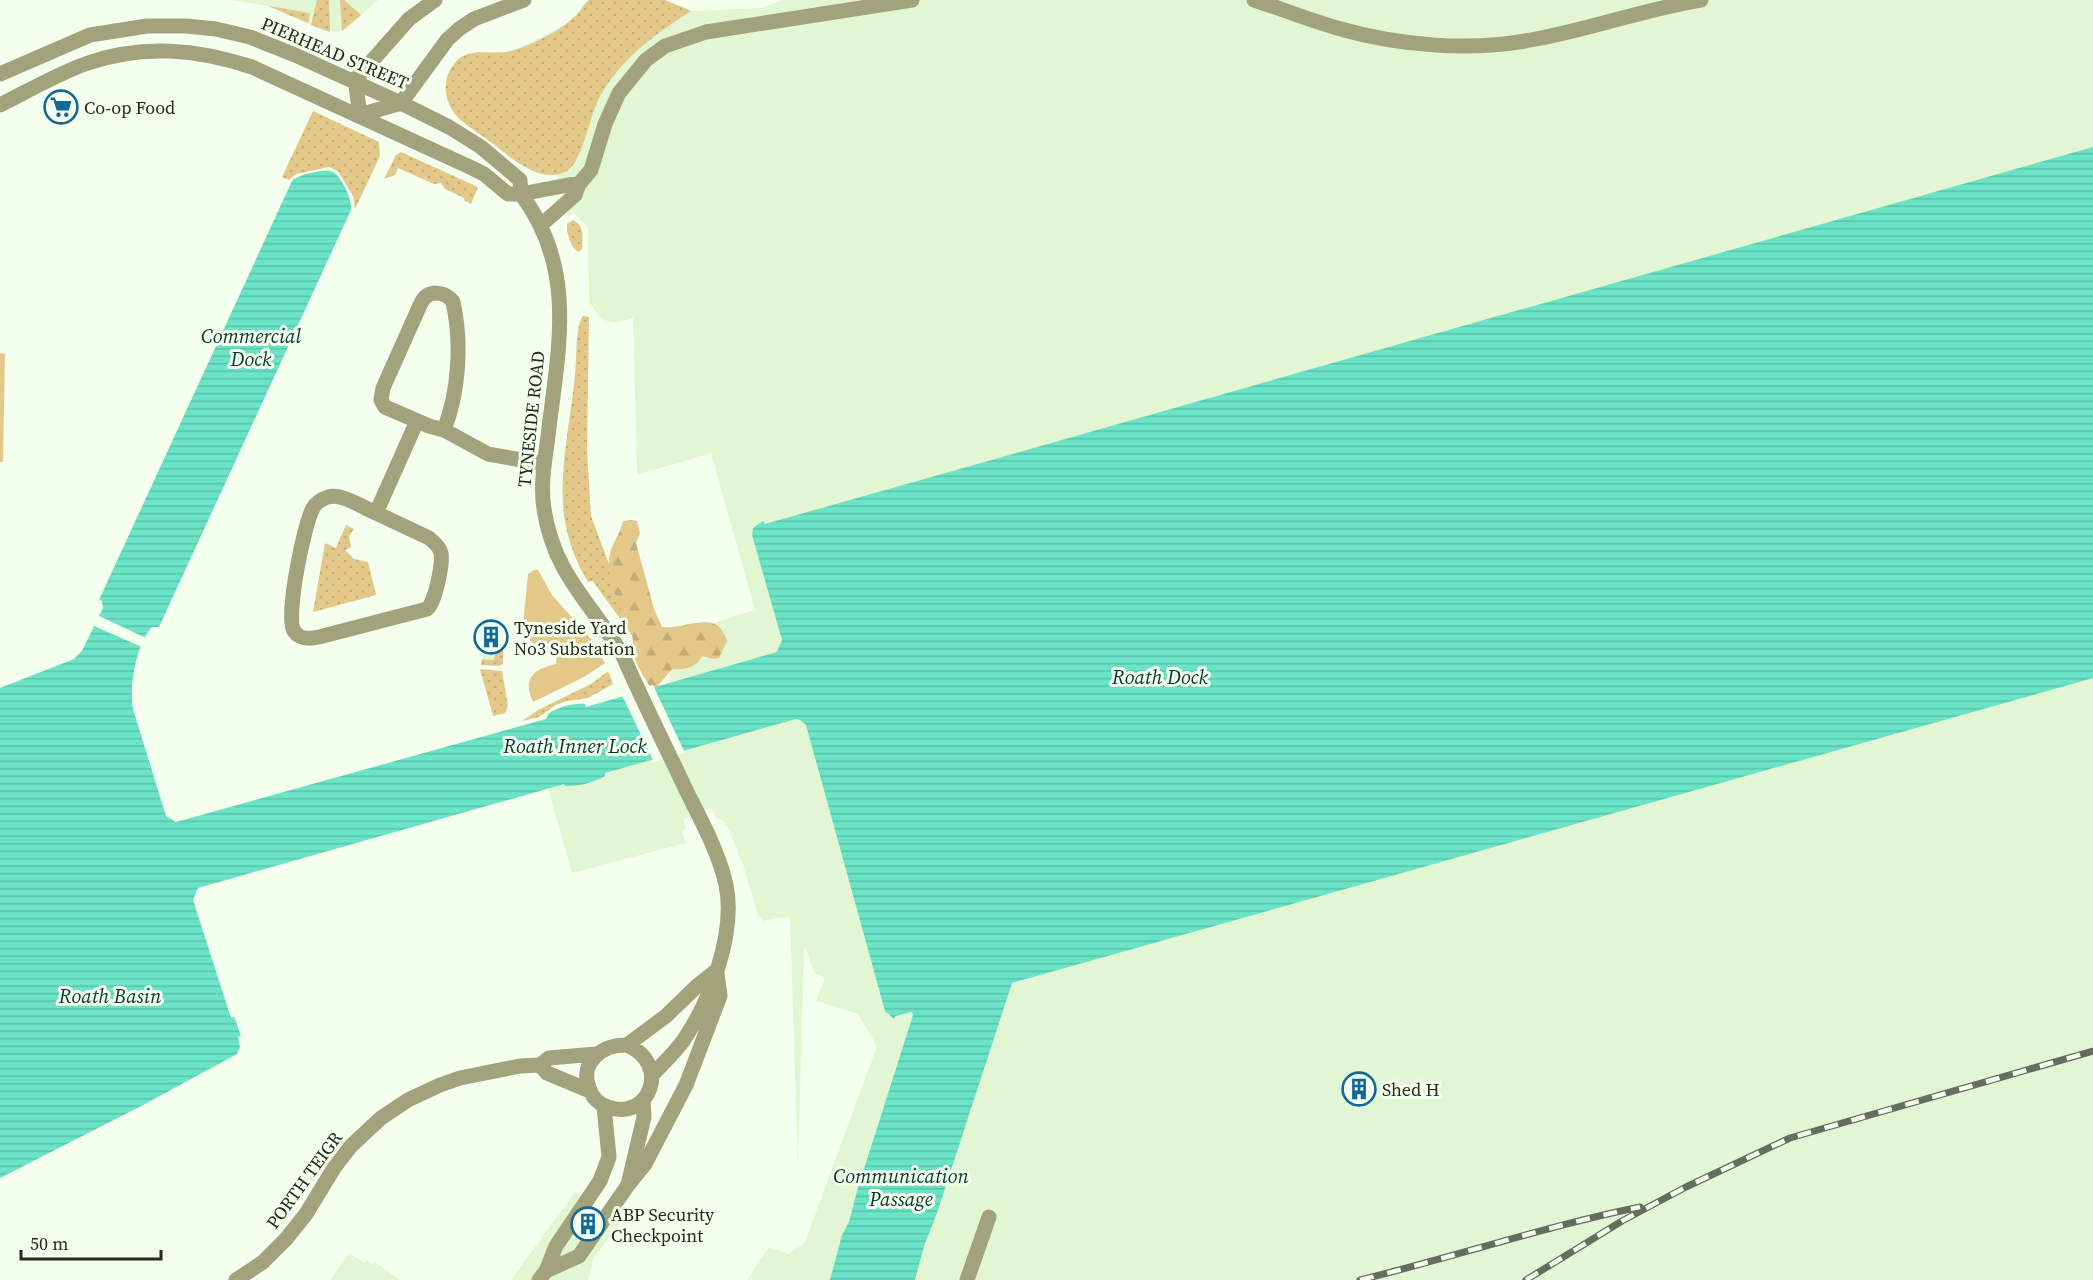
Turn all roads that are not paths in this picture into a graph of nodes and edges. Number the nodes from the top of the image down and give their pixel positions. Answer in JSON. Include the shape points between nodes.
{"nodes":[{"id":1,"x":435,"y":0,"type":"edge"},
{"id":2,"x":524,"y":0,"type":"edge"},
{"id":3,"x":912,"y":0,"type":"edge"},
{"id":4,"x":1254,"y":0,"type":"edge"},
{"id":5,"x":1701,"y":0,"type":"edge"},
{"id":6,"x":0,"y":74,"type":"edge"},
{"id":7,"x":355,"y":80,"type":"junction"},
{"id":8,"x":401,"y":103,"type":"junction"},
{"id":9,"x":0,"y":105,"type":"edge"},
{"id":10,"x":360,"y":115,"type":"junction"},
{"id":11,"x":579,"y":184,"type":"junction"},
{"id":12,"x":521,"y":194,"type":"junction"},
{"id":13,"x":541,"y":225,"type":"junction"},
{"id":14,"x":417,"y":421,"type":"junction"},
{"id":15,"x":444,"y":430,"type":"junction"},
{"id":16,"x":544,"y":464,"type":"junction"},
{"id":17,"x":375,"y":513,"type":"junction"},
{"id":18,"x":716,"y":971,"type":"junction"},
{"id":19,"x":627,"y":1045,"type":"junction"},
{"id":20,"x":596,"y":1054,"type":"junction"},
{"id":21,"x":540,"y":1065,"type":"junction"},
{"id":22,"x":652,"y":1074,"type":"junction"},
{"id":23,"x":590,"y":1091,"type":"junction"},
{"id":24,"x":643,"y":1100,"type":"junction"},
{"id":25,"x":604,"y":1106,"type":"junction"},
{"id":26,"x":628,"y":1185,"type":"junction"},
{"id":27,"x":989,"y":1217,"type":"dead end"},
{"id":28,"x":541,"y":1277,"type":"edge"},
{"id":29,"x":236,"y":1280,"type":"edge"},
{"id":30,"x":968,"y":1280,"type":"edge"}],
"edges":[{"from":1,"to":7,"type":"street","via":[[409,19]]},
{"from":2,"to":8,"type":"street","via":[[459,28]]},
{"from":3,"to":11,"type":"street","via":[[706,32],[665,46],[646,60],[619,93],[591,170]]},
{"from":4,"to":5,"type":"street","via":[[1366,35],[1446,45],[1538,39],[1666,5]]},
{"from":6,"to":7,"type":"street","name":"PIERHEAD STREET","via":[[90,35],[170,25],[234,32]]},
{"from":7,"to":8,"type":"street","name":"PIERHEAD STREET"},
{"from":7,"to":10,"type":"street"},
{"from":8,"to":10,"type":"street"},
{"from":8,"to":12,"type":"street","name":"PIERHEAD STREET","via":[[481,147],[520,180]]},
{"from":9,"to":10,"type":"street","via":[[110,56],[180,51],[252,67]]},
{"from":10,"to":12,"type":"street","via":[[484,174],[508,194]]},
{"from":11,"to":12,"type":"street"},
{"from":11,"to":13,"type":"street","via":[[575,195]]},
{"from":12,"to":13,"type":"street","name":"TYNESIDE ROAD"},
{"from":13,"to":16,"type":"street","name":"TYNESIDE ROAD","via":[[558,279],[560,317]]},
{"from":14,"to":15,"type":"street"},
{"from":14,"to":15,"type":"street","via":[[386,407],[381,394],[423,298],[443,293],[453,302],[457,337],[455,386]]},
{"from":14,"to":17,"type":"street"},
{"from":15,"to":16,"type":"street","via":[[488,454]]},
{"from":16,"to":18,"type":"street","name":"TYNESIDE ROAD","via":[[544,508],[556,554],[575,590],[623,656],[717,858],[728,898],[726,931]]},
{"from":17,"to":17,"type":"street","via":[[436,544],[441,553],[432,605],[319,637],[300,637],[291,624],[291,608],[305,529],[314,506],[330,496],[339,497]]},
{"from":18,"to":19,"type":"street"},
{"from":18,"to":22,"type":"street","via":[[690,1029]]},
{"from":18,"to":26,"type":"street","via":[[720,996],[698,1054],[657,1142]]},
{"from":19,"to":20,"type":"street","via":[[616,1044]]},
{"from":19,"to":22,"type":"street","via":[[644,1056]]},
{"from":20,"to":21,"type":"street","name":"PORTH TEIGR","via":[[549,1058]]},
{"from":20,"to":23,"type":"street","via":[[588,1068]]},
{"from":21,"to":23,"type":"street","via":[[547,1073]]},
{"from":21,"to":29,"type":"street","name":"PORTH TEIGR","via":[[460,1078],[424,1091],[394,1108],[343,1156],[286,1239],[263,1262]]},
{"from":22,"to":24,"type":"street"},
{"from":23,"to":25,"type":"street"},
{"from":24,"to":25,"type":"street","via":[[625,1109]]},
{"from":24,"to":26,"type":"street","via":[[644,1118]]},
{"from":25,"to":28,"type":"street","via":[[609,1157],[600,1180],[556,1246]]},
{"from":26,"to":28,"type":"street","via":[[579,1256]]},
{"from":27,"to":30,"type":"street"}]}
